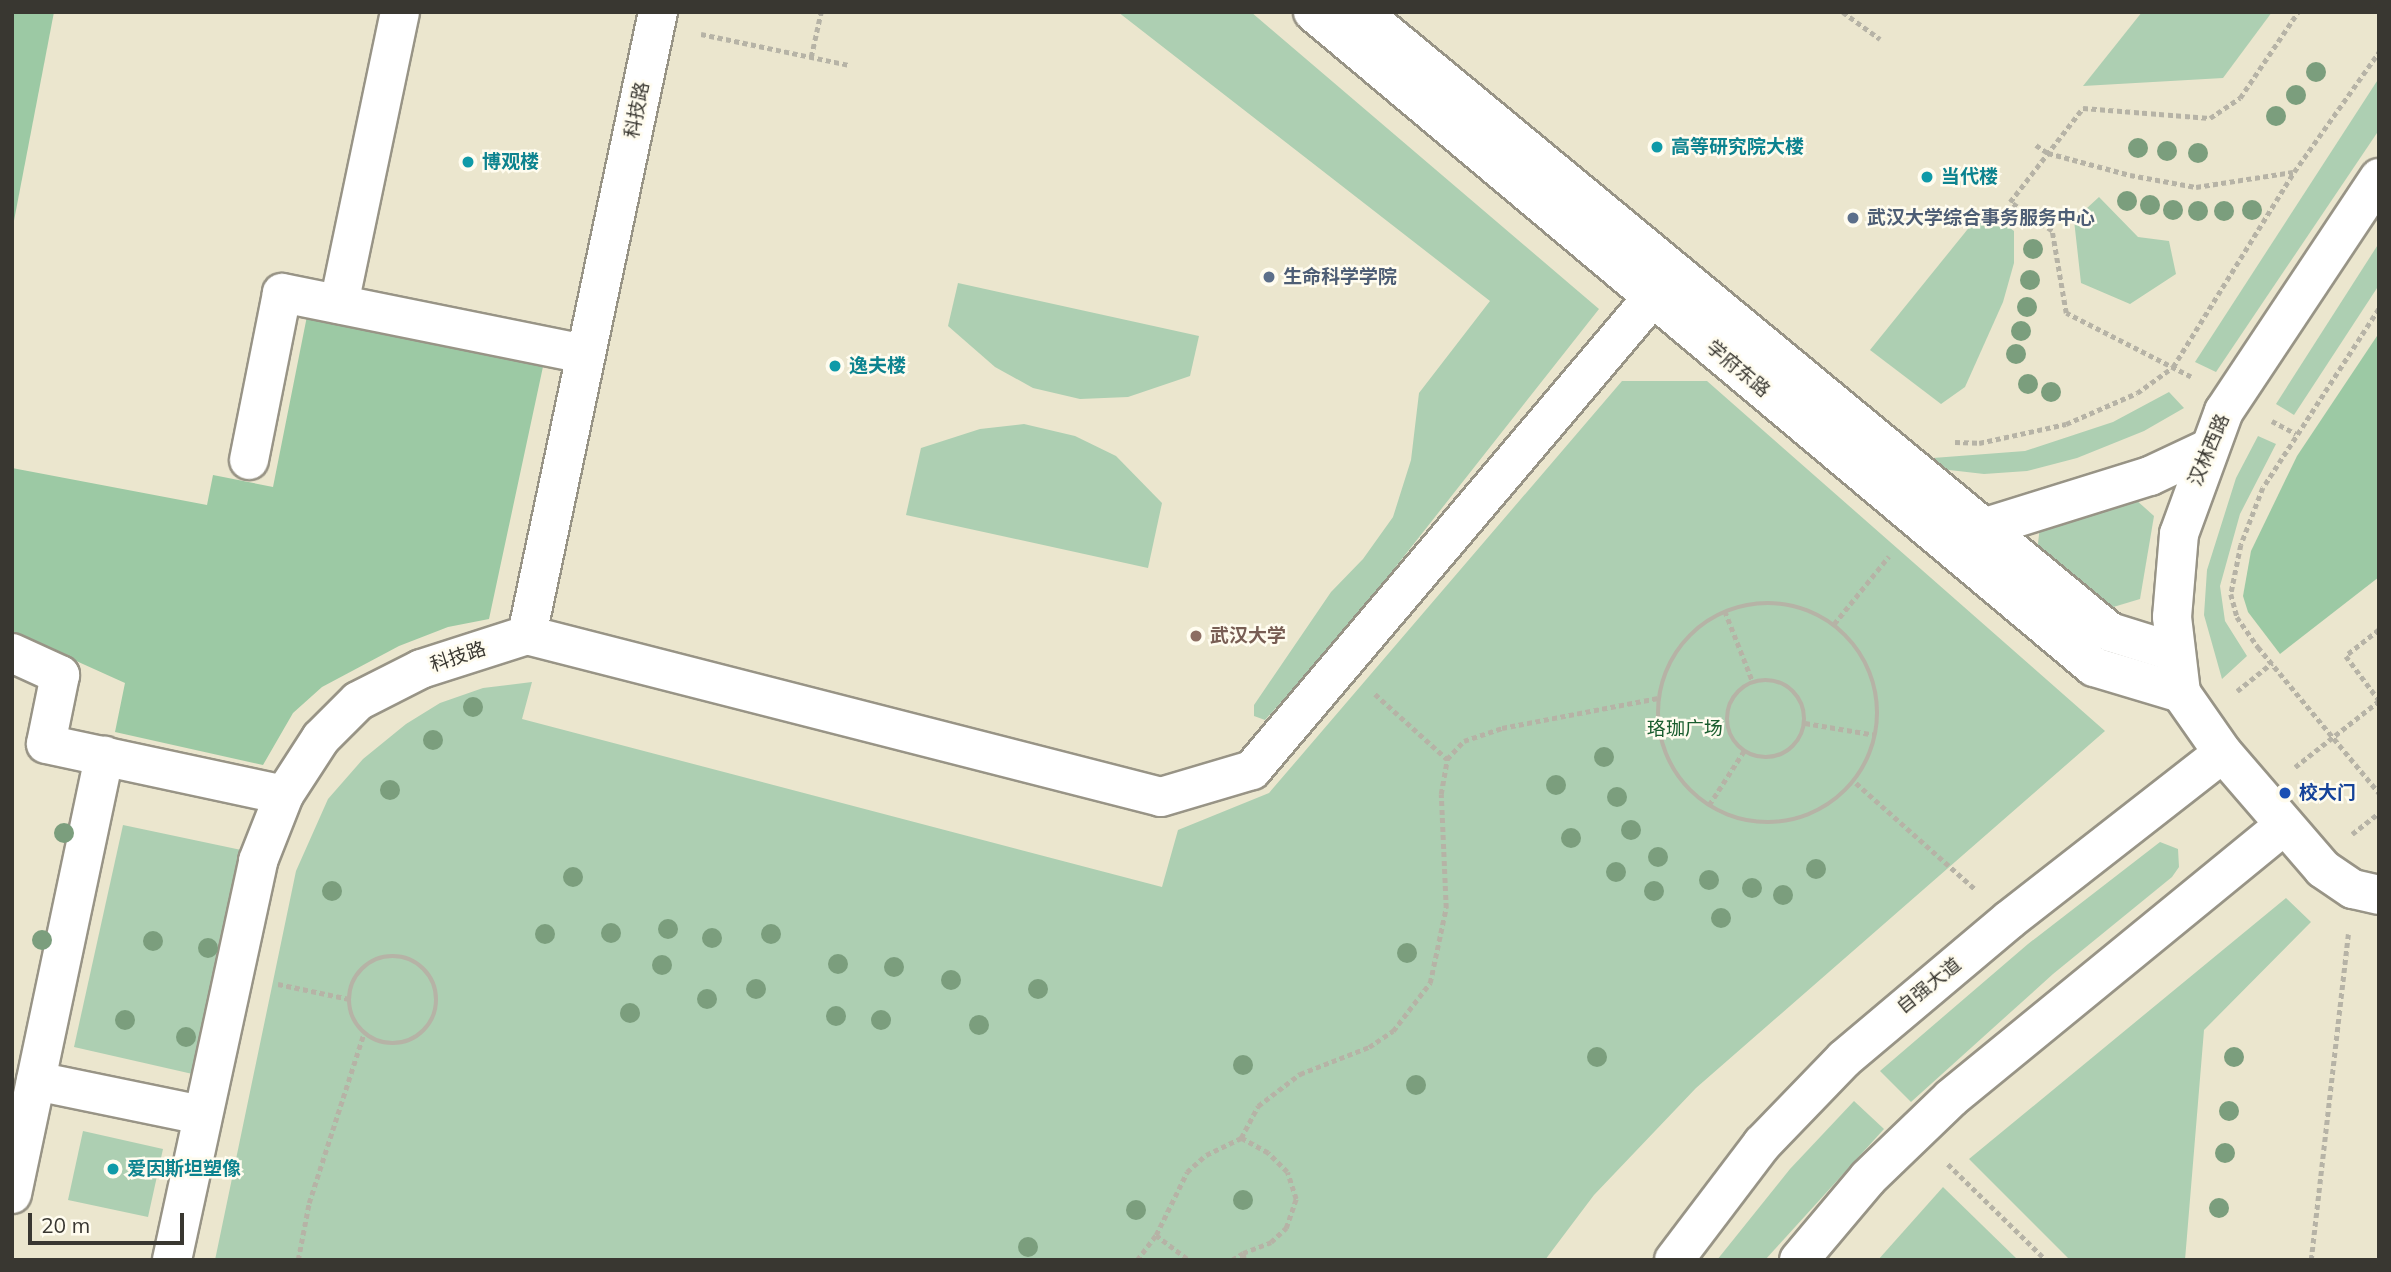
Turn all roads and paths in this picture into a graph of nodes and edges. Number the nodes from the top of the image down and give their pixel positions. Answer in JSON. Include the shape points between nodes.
{"nodes":[{"id":1,"x":400,"y":12,"type":"edge"},
{"id":2,"x":821,"y":12,"type":"edge"},
{"id":3,"x":1313,"y":12,"type":"edge"},
{"id":4,"x":1361,"y":12,"type":"edge"},
{"id":5,"x":1843,"y":12,"type":"edge"},
{"id":6,"x":2298,"y":12,"type":"edge"},
{"id":7,"x":657,"y":18,"type":"edge"},
{"id":8,"x":1880,"y":39,"type":"dead end"},
{"id":9,"x":2379,"y":52,"type":"edge"},
{"id":10,"x":811,"y":57,"type":"junction"},
{"id":11,"x":850,"y":65,"type":"dead end"},
{"id":12,"x":2036,"y":145,"type":"dead end"},
{"id":13,"x":2048,"y":153,"type":"junction"},
{"id":14,"x":2294,"y":172,"type":"junction"},
{"id":15,"x":2379,"y":177,"type":"edge"},
{"id":16,"x":1652,"y":298,"type":"junction"},
{"id":17,"x":339,"y":304,"type":"junction"},
{"id":18,"x":2379,"y":309,"type":"edge"},
{"id":19,"x":585,"y":354,"type":"junction"},
{"id":20,"x":2173,"y":368,"type":"junction"},
{"id":21,"x":2195,"y":379,"type":"dead end"},
{"id":22,"x":2267,"y":418,"type":"dead end"},
{"id":23,"x":2296,"y":434,"type":"junction"},
{"id":24,"x":2207,"y":449,"type":"junction"},
{"id":25,"x":249,"y":460,"type":"dead end"},
{"id":26,"x":1907,"y":464,"type":"junction"},
{"id":27,"x":1918,"y":520,"type":"junction"},
{"id":28,"x":1983,"y":528,"type":"junction"},
{"id":29,"x":1725,"y":611,"type":"junction"},
{"id":30,"x":1834,"y":624,"type":"junction"},
{"id":31,"x":2379,"y":630,"type":"edge"},
{"id":32,"x":527,"y":635,"type":"junction"},
{"id":33,"x":2174,"y":652,"type":"junction"},
{"id":34,"x":12,"y":653,"type":"edge"},
{"id":35,"x":1340,"y":662,"type":"junction"},
{"id":36,"x":2272,"y":663,"type":"junction"},
{"id":37,"x":1753,"y":682,"type":"junction"},
{"id":38,"x":2181,"y":693,"type":"junction"},
{"id":39,"x":1658,"y":698,"type":"junction"},
{"id":40,"x":2229,"y":698,"type":"dead end"},
{"id":41,"x":2379,"y":700,"type":"edge"},
{"id":42,"x":1805,"y":723,"type":"junction"},
{"id":43,"x":1876,"y":735,"type":"junction"},
{"id":44,"x":2333,"y":738,"type":"junction"},
{"id":45,"x":1744,"y":751,"type":"junction"},
{"id":46,"x":2223,"y":753,"type":"junction"},
{"id":47,"x":104,"y":756,"type":"junction"},
{"id":48,"x":1447,"y":759,"type":"junction"},
{"id":49,"x":1856,"y":783,"type":"junction"},
{"id":50,"x":2379,"y":793,"type":"edge"},
{"id":51,"x":284,"y":795,"type":"junction"},
{"id":52,"x":2259,"y":795,"type":"junction"},
{"id":53,"x":1709,"y":805,"type":"junction"},
{"id":54,"x":2379,"y":813,"type":"edge"},
{"id":55,"x":2284,"y":825,"type":"junction"},
{"id":56,"x":2345,"y":839,"type":"dead end"},
{"id":57,"x":2366,"y":892,"type":"edge"},
{"id":58,"x":2009,"y":920,"type":"junction"},
{"id":59,"x":231,"y":974,"type":"junction"},
{"id":60,"x":349,"y":999,"type":"junction"},
{"id":61,"x":364,"y":1033,"type":"junction"},
{"id":62,"x":36,"y":1081,"type":"junction"},
{"id":63,"x":202,"y":1115,"type":"junction"},
{"id":64,"x":1241,"y":1138,"type":"junction"},
{"id":65,"x":1946,"y":1162,"type":"dead end"},
{"id":66,"x":12,"y":1194,"type":"edge"},
{"id":67,"x":1156,"y":1234,"type":"junction"},
{"id":68,"x":1242,"y":1253,"type":"junction"},
{"id":69,"x":172,"y":1260,"type":"edge"},
{"id":70,"x":298,"y":1260,"type":"edge"},
{"id":71,"x":1137,"y":1260,"type":"edge"},
{"id":72,"x":1189,"y":1260,"type":"edge"},
{"id":73,"x":1232,"y":1260,"type":"edge"},
{"id":74,"x":1244,"y":1260,"type":"edge"},
{"id":75,"x":1674,"y":1260,"type":"edge"},
{"id":76,"x":1799,"y":1260,"type":"edge"},
{"id":77,"x":2046,"y":1260,"type":"edge"},
{"id":78,"x":2311,"y":1260,"type":"edge"}],
"edges":[{"from":1,"to":17,"type":"street"},
{"from":2,"to":10,"type":"path"},
{"from":3,"to":16,"type":"street","name":"学府东路"},
{"from":4,"to":26,"type":"street","name":"学府东路"},
{"from":5,"to":8,"type":"path"},
{"from":6,"to":13,"type":"path","via":[[2240,98],[2210,118],[2084,108]]},
{"from":7,"to":10,"type":"path"},
{"from":7,"to":19,"type":"street","name":"科技路"},
{"from":9,"to":14,"type":"path"},
{"from":10,"to":11,"type":"path"},
{"from":12,"to":13,"type":"path"},
{"from":13,"to":14,"type":"path","via":[[2157,182],[2196,187]]},
{"from":13,"to":20,"type":"path","via":[[2010,202],[2052,231],[2066,313]]},
{"from":14,"to":20,"type":"path"},
{"from":15,"to":24,"type":"street","name":"汉林西路","via":[[2246,376]]},
{"from":16,"to":27,"type":"street","name":"学府东路"},
{"from":16,"to":35,"type":"street"},
{"from":17,"to":19,"type":"street"},
{"from":17,"to":25,"type":"street","via":[[282,293]]},
{"from":18,"to":23,"type":"path"},
{"from":19,"to":32,"type":"street","name":"科技路"},
{"from":20,"to":21,"type":"path"},
{"from":20,"to":26,"type":"path","via":[[2137,393],[2066,424],[1979,443],[1928,441]]},
{"from":22,"to":23,"type":"path"},
{"from":23,"to":36,"type":"path","via":[[2250,518],[2231,594],[2236,617]]},
{"from":24,"to":28,"type":"street","via":[[2150,476]]},
{"from":24,"to":33,"type":"street","name":"汉林西路","via":[[2179,534],[2172,590]]},
{"from":26,"to":28,"type":"street","name":"学府东路"},
{"from":27,"to":30,"type":"path"},
{"from":27,"to":38,"type":"street","name":"学府东路","via":[[2094,667]]},
{"from":28,"to":33,"type":"street","name":"学府东路","via":[[2110,632]]},
{"from":29,"to":30,"type":"path","via":[[1762,602],[1800,606]]},
{"from":29,"to":37,"type":"path"},
{"from":29,"to":39,"type":"path","via":[[1693,631],[1669,662]]},
{"from":30,"to":43,"type":"path","via":[[1860,650],[1876,682],[1880,719]]},
{"from":31,"to":41,"type":"path","via":[[2346,656]]},
{"from":32,"to":35,"type":"street","via":[[1161,797],[1251,770]]},
{"from":32,"to":51,"type":"street","name":"科技路","via":[[421,669],[358,701],[321,738]]},
{"from":33,"to":38,"type":"street","name":"汉林西路"},
{"from":34,"to":47,"type":"street","via":[[60,675],[46,744]]},
{"from":35,"to":48,"type":"path"},
{"from":36,"to":40,"type":"path"},
{"from":36,"to":44,"type":"path"},
{"from":37,"to":42,"type":"path","via":[[1777,681],[1788,687],[1804,706]]},
{"from":37,"to":45,"type":"path","via":[[1740,689],[1728,712],[1731,737]]},
{"from":38,"to":46,"type":"street","name":"汉林西路"},
{"from":39,"to":48,"type":"path","via":[[1502,728],[1464,741]]},
{"from":39,"to":53,"type":"path","via":[[1658,733],[1671,767],[1693,794]]},
{"from":41,"to":44,"type":"path"},
{"from":42,"to":43,"type":"path"},
{"from":42,"to":45,"type":"path","via":[[1797,744],[1787,752],[1762,757]]},
{"from":43,"to":49,"type":"path","via":[[1872,754]]},
{"from":44,"to":50,"type":"path"},
{"from":44,"to":52,"type":"path"},
{"from":45,"to":53,"type":"path"},
{"from":46,"to":52,"type":"street","name":"汉林西路"},
{"from":46,"to":58,"type":"street","name":"自强大道"},
{"from":47,"to":51,"type":"street"},
{"from":47,"to":62,"type":"street"},
{"from":48,"to":64,"type":"path","via":[[1441,794],[1446,908],[1430,983],[1393,1031],[1369,1047],[1300,1074],[1269,1094]]},
{"from":49,"to":53,"type":"path","via":[[1826,808],[1793,821],[1757,824]]},
{"from":49,"to":58,"type":"path"},
{"from":51,"to":59,"type":"street","name":"科技路","via":[[258,861]]},
{"from":52,"to":55,"type":"street","name":"汉林西路"},
{"from":54,"to":56,"type":"path"},
{"from":55,"to":57,"type":"street","name":"汉林西路","via":[[2323,869]]},
{"from":55,"to":76,"type":"street","via":[[1951,1098],[1868,1178]]},
{"from":57,"to":78,"type":"path"},
{"from":58,"to":75,"type":"street","name":"自强大道","via":[[1877,1028],[1787,1115]]},
{"from":59,"to":60,"type":"path"},
{"from":59,"to":63,"type":"street","name":"科技路"},
{"from":60,"to":61,"type":"path","via":[[355,1023]]},
{"from":60,"to":61,"type":"path","via":[[360,971],[385,957],[414,961],[434,983],[436,1012],[419,1036],[391,1044]]},
{"from":61,"to":70,"type":"path","via":[[309,1203]]},
{"from":62,"to":63,"type":"street"},
{"from":62,"to":66,"type":"street"},
{"from":63,"to":69,"type":"street","name":"科技路"},
{"from":64,"to":67,"type":"path","via":[[1195,1163]]},
{"from":64,"to":68,"type":"path","via":[[1268,1153],[1287,1172],[1296,1199],[1291,1220],[1281,1234]]},
{"from":65,"to":77,"type":"path"},
{"from":67,"to":71,"type":"path"},
{"from":67,"to":72,"type":"path"},
{"from":68,"to":73,"type":"path"},
{"from":68,"to":74,"type":"path"}]}
